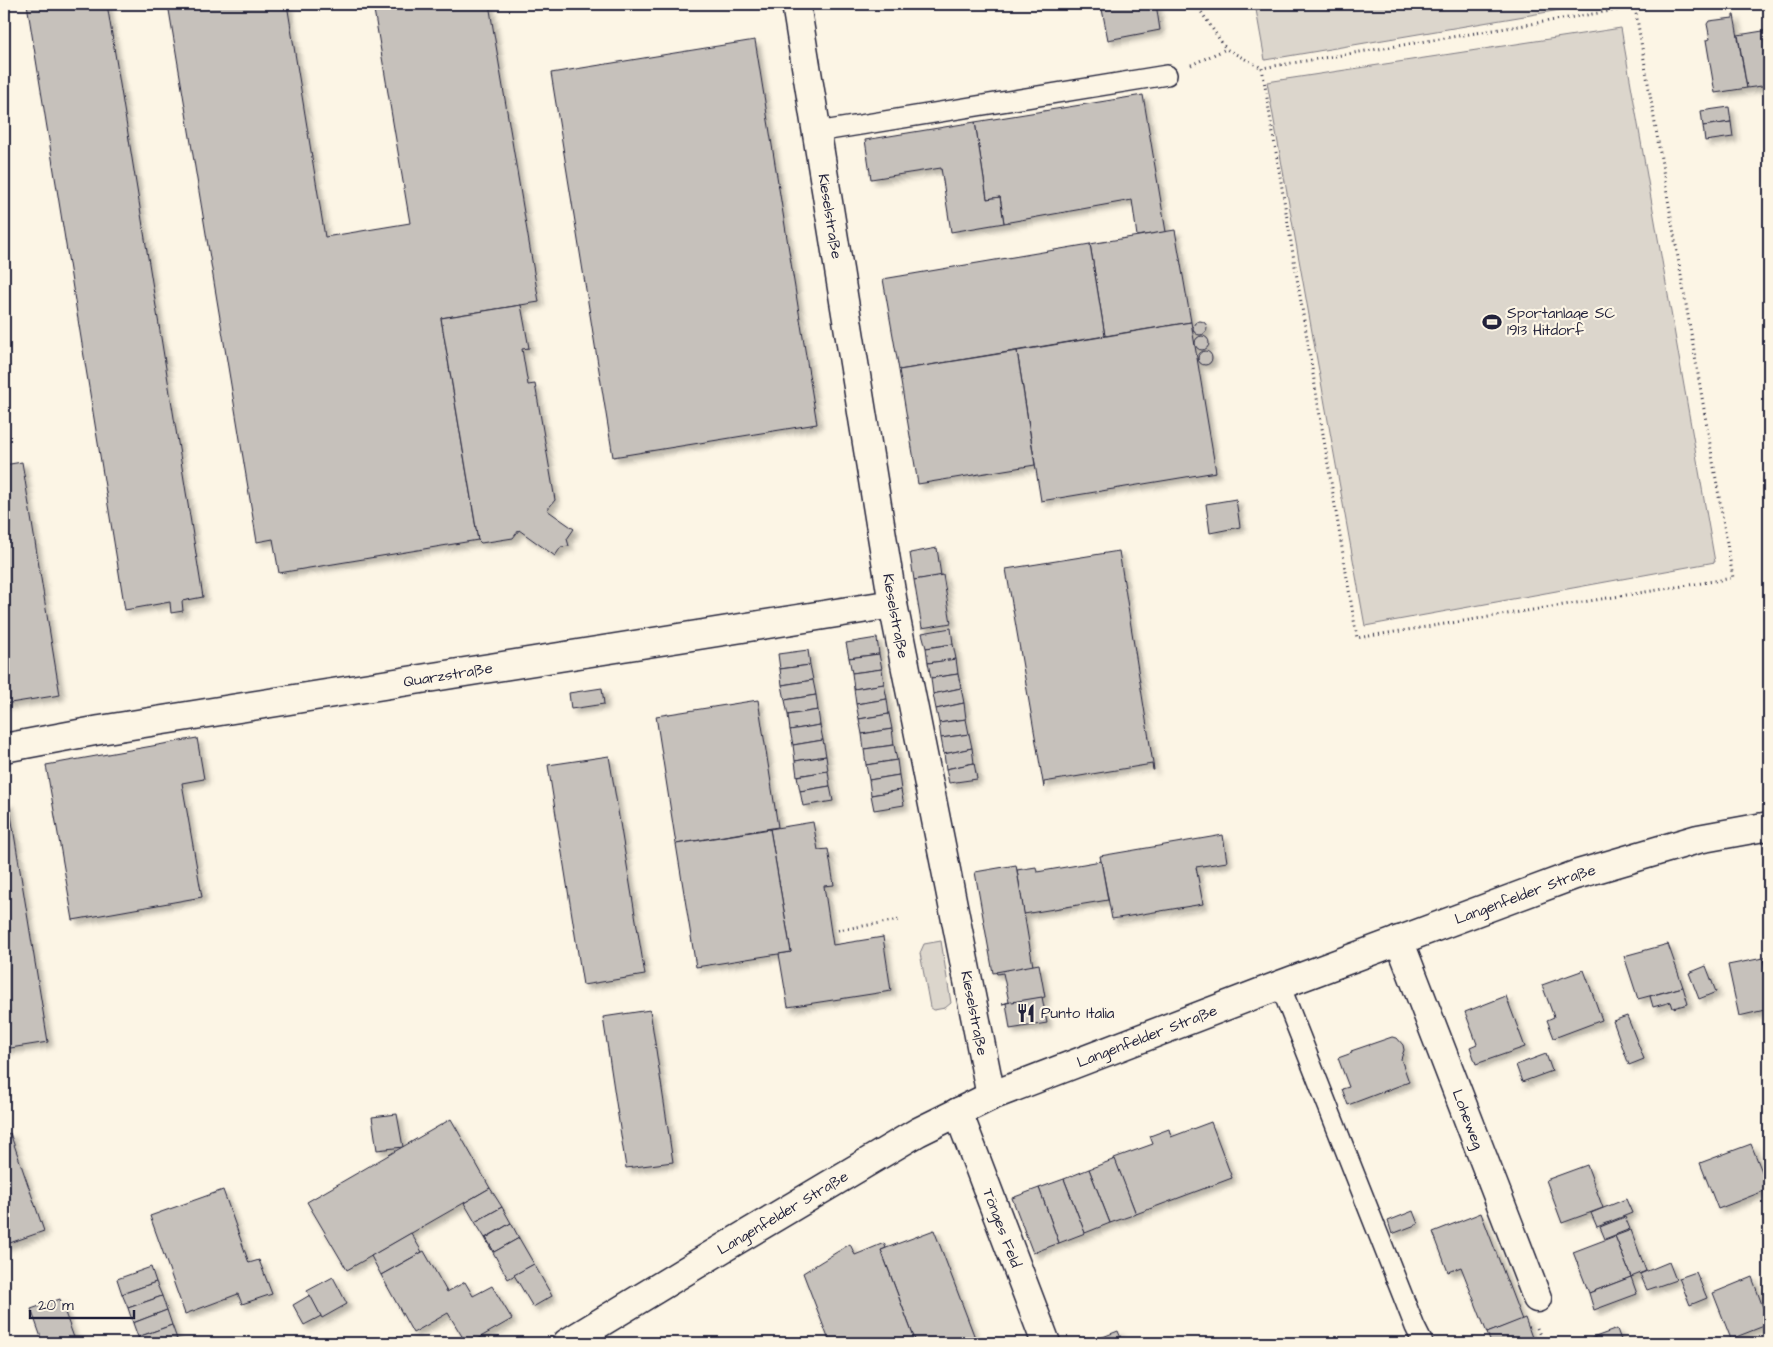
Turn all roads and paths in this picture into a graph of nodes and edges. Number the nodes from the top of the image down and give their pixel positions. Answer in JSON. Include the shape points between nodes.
{"nodes":[{"id":1,"x":796,"y":4,"type":"edge"},
{"id":2,"x":1196,"y":4,"type":"edge"},
{"id":3,"x":1634,"y":5,"type":"edge"},
{"id":4,"x":1226,"y":49,"type":"junction"},
{"id":5,"x":1262,"y":68,"type":"junction"},
{"id":6,"x":1167,"y":75,"type":"joint"},
{"id":7,"x":817,"y":132,"type":"junction"},
{"id":8,"x":893,"y":604,"type":"junction"},
{"id":9,"x":4,"y":748,"type":"edge"},
{"id":10,"x":1769,"y":826,"type":"edge"},
{"id":11,"x":900,"y":920,"type":"dead end"},
{"id":12,"x":838,"y":930,"type":"dead end"},
{"id":13,"x":1399,"y":940,"type":"junction"},
{"id":14,"x":1280,"y":984,"type":"junction"},
{"id":15,"x":991,"y":1096,"type":"junction"},
{"id":16,"x":958,"y":1112,"type":"junction"},
{"id":17,"x":1537,"y":1298,"type":"dead end"},
{"id":18,"x":567,"y":1343,"type":"edge"},
{"id":19,"x":1046,"y":1343,"type":"edge"},
{"id":20,"x":1424,"y":1343,"type":"edge"}],
"edges":[{"from":1,"to":7,"type":"street","name":"Kieselstraße"},
{"from":2,"to":4,"type":"path"},
{"from":3,"to":5,"type":"path"},
{"from":3,"to":5,"type":"path","via":[[1733,578],[1357,638]]},
{"from":4,"to":5,"type":"path"},
{"from":4,"to":6,"type":"path"},
{"from":6,"to":7,"type":"lane"},
{"from":7,"to":8,"type":"street","name":"Kieselstraße"},
{"from":8,"to":9,"type":"street","name":"Quarzstraße"},
{"from":8,"to":15,"type":"street","name":"Kieselstraße"},
{"from":10,"to":13,"type":"street","name":"Langenfelder Straße","via":[[1698,839],[1575,875]]},
{"from":11,"to":12,"type":"path"},
{"from":13,"to":14,"type":"street","name":"Langenfelder Straße"},
{"from":13,"to":17,"type":"street","name":"Loheweg"},
{"from":14,"to":15,"type":"street","name":"Langenfelder Straße"},
{"from":14,"to":20,"type":"lane","via":[[1415,1328]]},
{"from":15,"to":16,"type":"street","name":"Langenfelder Straße"},
{"from":16,"to":18,"type":"street","name":"Langenfelder Straße","via":[[918,1132],[725,1246]]},
{"from":16,"to":19,"type":"street","name":"Tönges Feld"}]}
